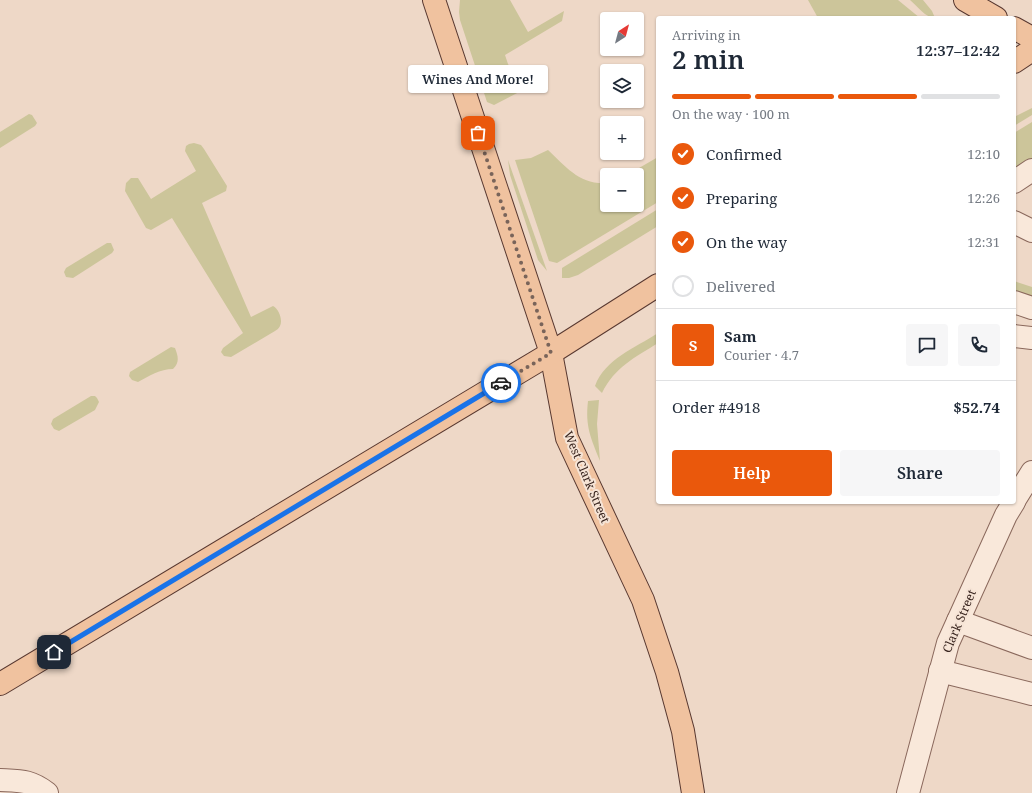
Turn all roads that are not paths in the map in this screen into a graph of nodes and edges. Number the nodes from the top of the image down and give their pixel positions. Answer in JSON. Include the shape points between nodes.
{"nodes":[{"id":1,"x":434,"y":0,"type":"edge"},
{"id":2,"x":965,"y":0,"type":"edge"},
{"id":3,"x":993,"y":16,"type":"edge"},
{"id":4,"x":1016,"y":29,"type":"edge"},
{"id":5,"x":1032,"y":38,"type":"edge"},
{"id":6,"x":1032,"y":50,"type":"edge"},
{"id":7,"x":1016,"y":61,"type":"edge"},
{"id":8,"x":1032,"y":170,"type":"edge"},
{"id":9,"x":1016,"y":181,"type":"edge"},
{"id":10,"x":1016,"y":223,"type":"edge"},
{"id":11,"x":1032,"y":231,"type":"edge"},
{"id":12,"x":656,"y":286,"type":"edge"},
{"id":13,"x":1016,"y":303,"type":"edge"},
{"id":14,"x":1032,"y":308,"type":"edge"},
{"id":15,"x":1016,"y":336,"type":"edge"},
{"id":16,"x":1032,"y":338,"type":"edge"},
{"id":17,"x":551,"y":353,"type":"junction"},
{"id":18,"x":1032,"y":472,"type":"edge"},
{"id":19,"x":1016,"y":499,"type":"edge"},
{"id":20,"x":1013,"y":504,"type":"edge"},
{"id":21,"x":958,"y":621,"type":"junction"},
{"id":22,"x":1032,"y":648,"type":"edge"},
{"id":23,"x":940,"y":671,"type":"junction"},
{"id":24,"x":0,"y":684,"type":"edge"},
{"id":25,"x":1032,"y":694,"type":"edge"},
{"id":26,"x":0,"y":780,"type":"edge"},
{"id":27,"x":47,"y":793,"type":"edge"},
{"id":28,"x":694,"y":793,"type":"edge"},
{"id":29,"x":908,"y":793,"type":"edge"}],
"edges":[{"from":1,"to":17,"type":"main road","name":"West Clark Street"},
{"from":2,"to":3,"type":"main road"},
{"from":4,"to":5,"type":"main road"},
{"from":6,"to":7,"type":"main road"},
{"from":8,"to":9,"type":"street"},
{"from":10,"to":11,"type":"street"},
{"from":12,"to":17,"type":"main road"},
{"from":13,"to":14,"type":"street"},
{"from":15,"to":16,"type":"street"},
{"from":17,"to":24,"type":"main road"},
{"from":17,"to":28,"type":"main road","name":"West Clark Street","via":[[567,438],[643,600],[667,672],[683,731]]},
{"from":18,"to":19,"type":"street","name":"Clark Street"},
{"from":20,"to":21,"type":"street","name":"Clark Street"},
{"from":21,"to":22,"type":"street"},
{"from":21,"to":23,"type":"street","name":"Clark Street"},
{"from":23,"to":25,"type":"street"},
{"from":23,"to":29,"type":"street","name":"Clark Street"},
{"from":26,"to":27,"type":"street","via":[[20,780],[37,785]]}]}
